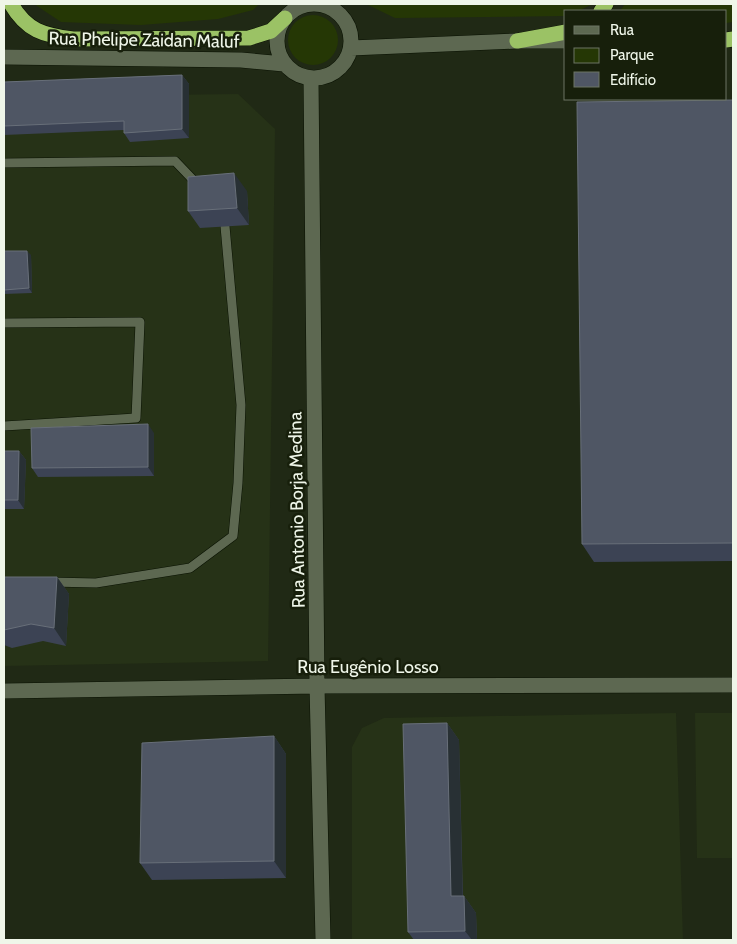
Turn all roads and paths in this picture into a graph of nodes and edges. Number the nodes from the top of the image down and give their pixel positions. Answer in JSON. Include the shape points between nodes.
{"nodes":[{"id":1,"x":11,"y":4,"type":"edge"},
{"id":2,"x":335,"y":4,"type":"edge"},
{"id":3,"x":291,"y":11,"type":"edge"},
{"id":4,"x":343,"y":18,"type":"junction"},
{"id":5,"x":564,"y":32,"type":"edge"},
{"id":6,"x":517,"y":41,"type":"junction"},
{"id":7,"x":564,"y":41,"type":"edge"},
{"id":8,"x":351,"y":48,"type":"junction"},
{"id":9,"x":4,"y":57,"type":"edge"},
{"id":10,"x":284,"y":64,"type":"junction"},
{"id":11,"x":311,"y":78,"type":"junction"},
{"id":12,"x":4,"y":163,"type":"edge"},
{"id":13,"x":203,"y":189,"type":"edge"},
{"id":14,"x":216,"y":203,"type":"edge"},
{"id":15,"x":4,"y":323,"type":"edge"},
{"id":16,"x":4,"y":426,"type":"edge"},
{"id":17,"x":40,"y":582,"type":"edge"},
{"id":18,"x":733,"y":685,"type":"edge"},
{"id":19,"x":317,"y":686,"type":"junction"},
{"id":20,"x":4,"y":691,"type":"edge"},
{"id":21,"x":323,"y":940,"type":"edge"}],
"edges":[{"from":1,"to":3,"type":"highway","via":[[19,18],[31,28],[72,40],[250,38],[271,31]]},
{"from":2,"to":4,"type":"street"},
{"from":3,"to":4,"type":"street","via":[[302,6],[325,6]]},
{"from":3,"to":10,"type":"street","via":[[277,36],[279,55]]},
{"from":4,"to":8,"type":"street","via":[[351,35]]},
{"from":5,"to":6,"type":"highway"},
{"from":6,"to":7,"type":"street"},
{"from":6,"to":8,"type":"street"},
{"from":8,"to":11,"type":"street","via":[[340,68],[331,74]]},
{"from":9,"to":10,"type":"street","name":"Rua Phelipe Zaidan Maluf","via":[[241,60]]},
{"from":10,"to":11,"type":"street","via":[[292,72]]},
{"from":11,"to":19,"type":"street","name":"Rua Antonio Borja Medina"},
{"from":12,"to":13,"type":"lane","via":[[175,161]]},
{"from":14,"to":17,"type":"lane","via":[[223,210],[241,405],[233,536],[190,568],[96,583]]},
{"from":15,"to":16,"type":"lane","via":[[140,322],[136,418]]},
{"from":18,"to":19,"type":"street","name":"Rua Eugênio Losso"},
{"from":19,"to":20,"type":"street","name":"Rua Eugênio Losso"},
{"from":19,"to":21,"type":"street","name":"Rua Antonio Borja Medina"}]}
